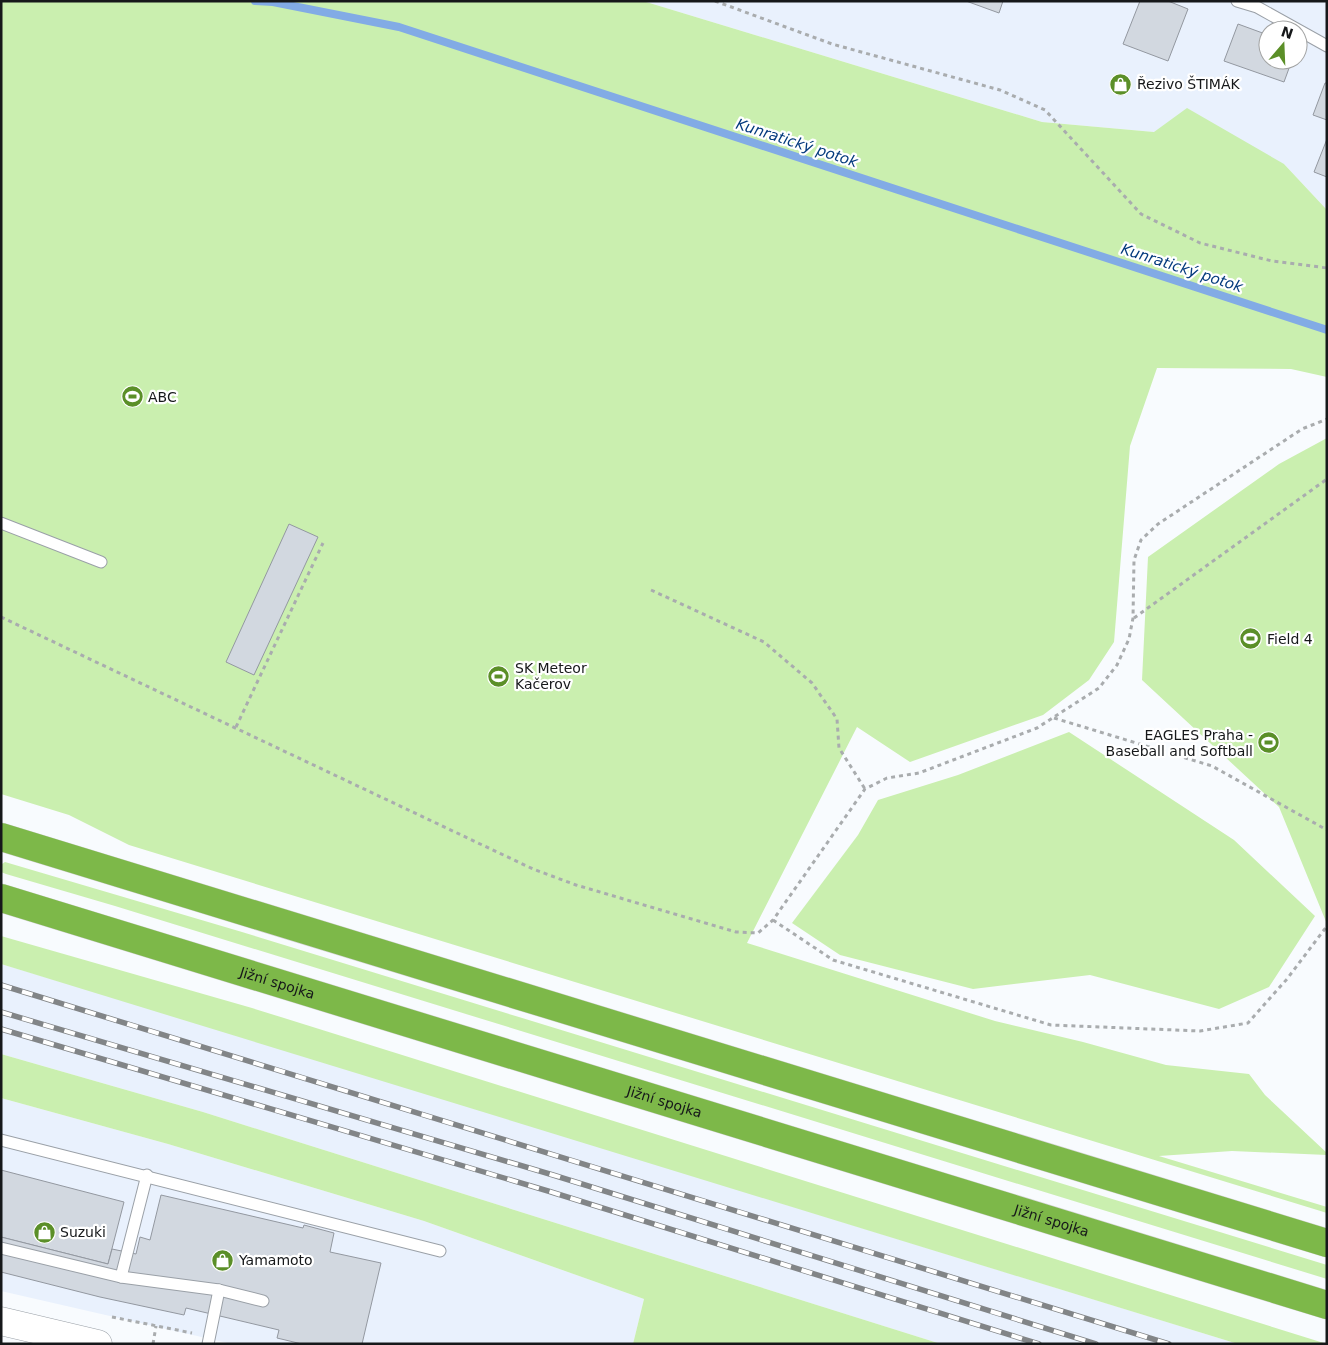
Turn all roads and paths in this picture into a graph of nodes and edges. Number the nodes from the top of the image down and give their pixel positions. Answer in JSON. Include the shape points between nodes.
{"nodes":[{"id":1,"x":715,"y":1,"type":"edge"},
{"id":2,"x":1237,"y":1,"type":"edge"},
{"id":3,"x":1327,"y":46,"type":"edge"},
{"id":4,"x":1327,"y":268,"type":"edge"},
{"id":5,"x":1327,"y":419,"type":"edge"},
{"id":6,"x":1327,"y":479,"type":"edge"},
{"id":7,"x":1,"y":523,"type":"edge"},
{"id":8,"x":323,"y":543,"type":"dead end"},
{"id":9,"x":101,"y":562,"type":"dead end"},
{"id":10,"x":651,"y":590,"type":"dead end"},
{"id":11,"x":1,"y":617,"type":"edge"},
{"id":12,"x":1133,"y":618,"type":"junction"},
{"id":13,"x":1054,"y":718,"type":"junction"},
{"id":14,"x":236,"y":727,"type":"junction"},
{"id":15,"x":865,"y":789,"type":"junction"},
{"id":16,"x":1327,"y":830,"type":"edge"},
{"id":17,"x":1,"y":837,"type":"edge"},
{"id":18,"x":1,"y":898,"type":"edge"},
{"id":19,"x":773,"y":920,"type":"junction"},
{"id":20,"x":1327,"y":926,"type":"edge"},
{"id":21,"x":1,"y":1140,"type":"edge"},
{"id":22,"x":148,"y":1175,"type":"junction"},
{"id":23,"x":1327,"y":1243,"type":"edge"},
{"id":24,"x":1,"y":1248,"type":"edge"},
{"id":25,"x":440,"y":1252,"type":"dead end"},
{"id":26,"x":121,"y":1277,"type":"junction"},
{"id":27,"x":219,"y":1290,"type":"junction"},
{"id":28,"x":263,"y":1301,"type":"dead end"},
{"id":29,"x":1327,"y":1305,"type":"edge"},
{"id":30,"x":112,"y":1317,"type":"dead end"},
{"id":31,"x":1,"y":1321,"type":"edge"},
{"id":32,"x":156,"y":1326,"type":"junction"},
{"id":33,"x":209,"y":1340,"type":"edge"},
{"id":34,"x":98,"y":1344,"type":"edge"},
{"id":35,"x":153,"y":1344,"type":"edge"}],
"edges":[{"from":1,"to":4,"type":"path","via":[[832,44],[1000,90],[1046,110],[1141,214],[1200,242],[1272,261]]},
{"from":2,"to":3,"type":"lane","via":[[1257,7]]},
{"from":5,"to":12,"type":"path","via":[[1294,434],[1158,524],[1141,540],[1134,560]]},
{"from":6,"to":12,"type":"path"},
{"from":7,"to":9,"type":"lane"},
{"from":8,"to":14,"type":"path"},
{"from":10,"to":15,"type":"path","via":[[764,642],[812,683],[837,719],[839,748]]},
{"from":11,"to":14,"type":"path"},
{"from":12,"to":13,"type":"path","via":[[1129,639],[1117,665],[1099,688]]},
{"from":13,"to":15,"type":"path","via":[[983,749],[919,773],[887,778]]},
{"from":13,"to":16,"type":"path","via":[[1212,766]]},
{"from":14,"to":19,"type":"path","via":[[534,869],[576,885],[736,932],[758,933]]},
{"from":15,"to":19,"type":"path"},
{"from":17,"to":23,"type":"highway"},
{"from":18,"to":29,"type":"highway","name":"Jižní spojka"},
{"from":19,"to":20,"type":"path","via":[[833,960],[1051,1025],[1200,1031],[1248,1023]]},
{"from":21,"to":22,"type":"lane"},
{"from":22,"to":25,"type":"lane"},
{"from":22,"to":26,"type":"lane"},
{"from":24,"to":26,"type":"lane"},
{"from":26,"to":27,"type":"lane"},
{"from":27,"to":28,"type":"lane"},
{"from":27,"to":33,"type":"lane"},
{"from":30,"to":32,"type":"path"},
{"from":31,"to":34,"type":"main road"},
{"from":32,"to":33,"type":"path"},
{"from":32,"to":35,"type":"path"}]}
